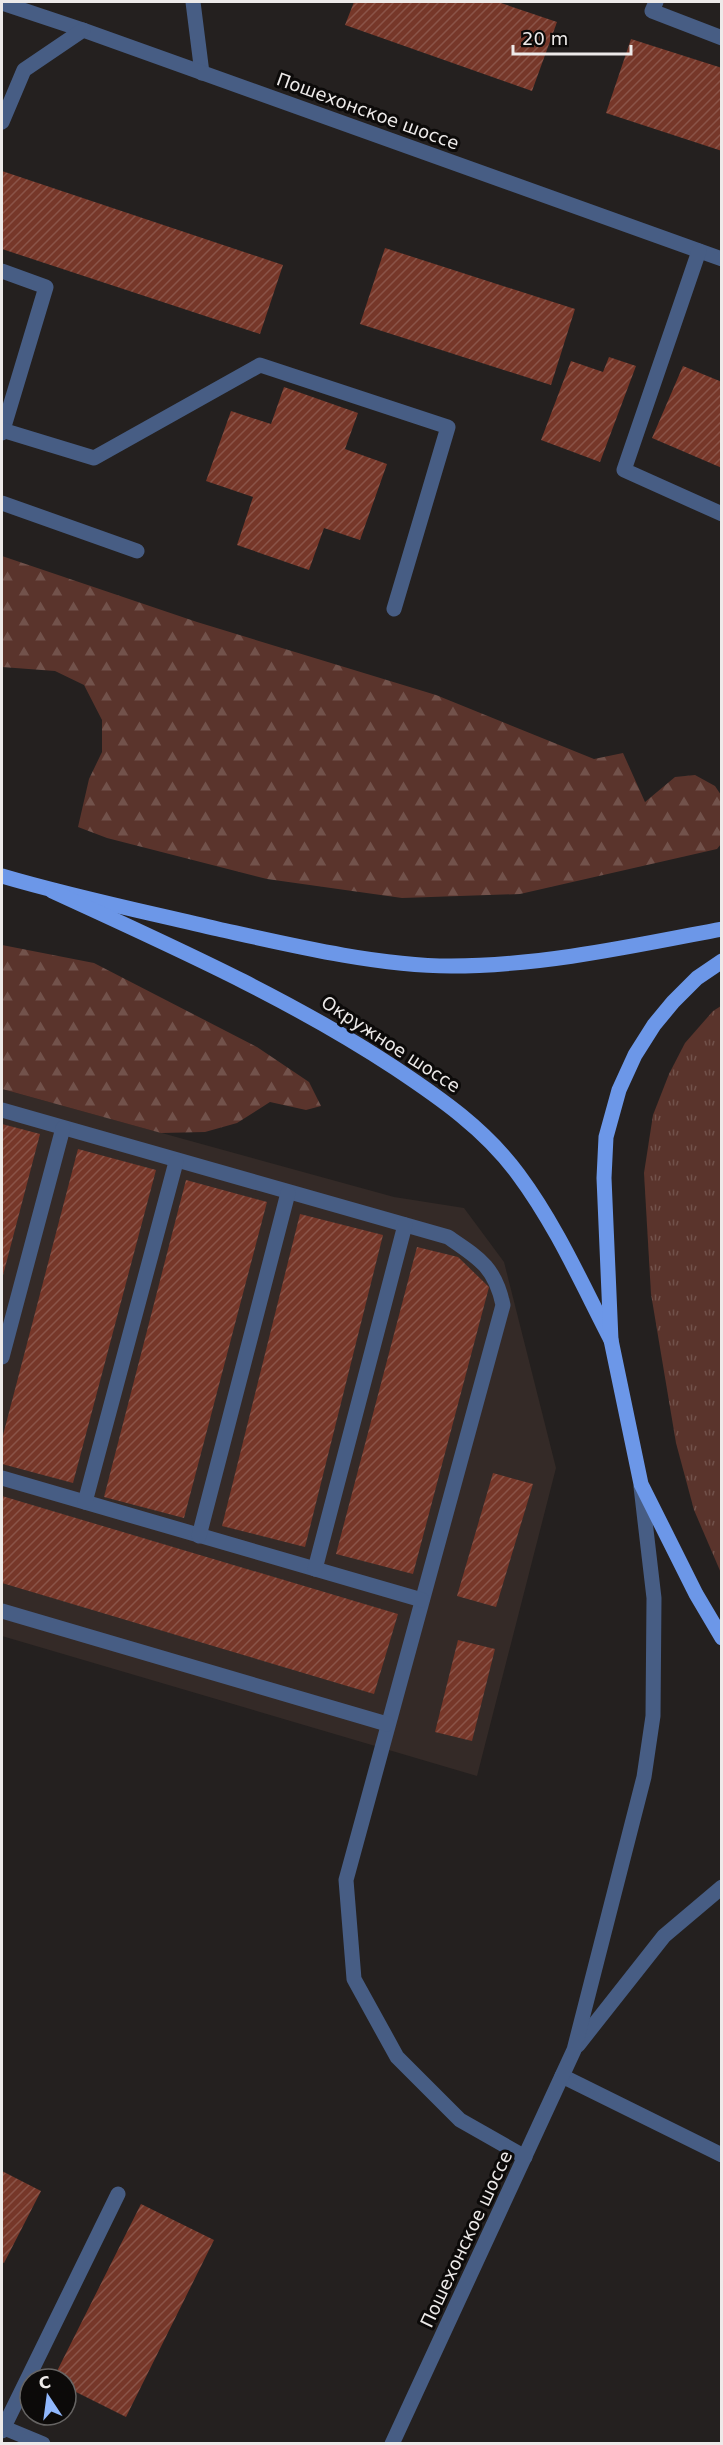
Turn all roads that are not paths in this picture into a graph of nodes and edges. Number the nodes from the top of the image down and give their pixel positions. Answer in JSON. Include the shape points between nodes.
{"nodes":[{"id":1,"x":194,"y":2,"type":"edge"},
{"id":2,"x":656,"y":2,"type":"edge"},
{"id":3,"x":2,"y":3,"type":"edge"},
{"id":4,"x":83,"y":30,"type":"junction"},
{"id":5,"x":722,"y":38,"type":"edge"},
{"id":6,"x":202,"y":72,"type":"junction"},
{"id":7,"x":2,"y":122,"type":"edge"},
{"id":8,"x":699,"y":251,"type":"junction"},
{"id":9,"x":722,"y":259,"type":"edge"},
{"id":10,"x":2,"y":271,"type":"edge"},
{"id":11,"x":2,"y":431,"type":"edge"},
{"id":12,"x":2,"y":503,"type":"edge"},
{"id":13,"x":722,"y":514,"type":"edge"},
{"id":14,"x":137,"y":550,"type":"dead end"},
{"id":15,"x":394,"y":609,"type":"dead end"},
{"id":16,"x":2,"y":876,"type":"edge"},
{"id":17,"x":52,"y":891,"type":"junction"},
{"id":18,"x":722,"y":929,"type":"edge"},
{"id":19,"x":722,"y":960,"type":"edge"},
{"id":20,"x":2,"y":1110,"type":"edge"},
{"id":21,"x":63,"y":1128,"type":"junction"},
{"id":22,"x":176,"y":1162,"type":"junction"},
{"id":23,"x":288,"y":1193,"type":"junction"},
{"id":24,"x":405,"y":1224,"type":"junction"},
{"id":25,"x":611,"y":1340,"type":"junction"},
{"id":26,"x":2,"y":1357,"type":"edge"},
{"id":27,"x":2,"y":1478,"type":"edge"},
{"id":28,"x":641,"y":1484,"type":"junction"},
{"id":29,"x":85,"y":1502,"type":"junction"},
{"id":30,"x":199,"y":1536,"type":"junction"},
{"id":31,"x":315,"y":1569,"type":"junction"},
{"id":32,"x":422,"y":1600,"type":"junction"},
{"id":33,"x":2,"y":1611,"type":"edge"},
{"id":34,"x":722,"y":1638,"type":"edge"},
{"id":35,"x":387,"y":1724,"type":"junction"},
{"id":36,"x":722,"y":1887,"type":"edge"},
{"id":37,"x":574,"y":2050,"type":"junction"},
{"id":38,"x":562,"y":2076,"type":"junction"},
{"id":39,"x":722,"y":2155,"type":"edge"},
{"id":40,"x":525,"y":2157,"type":"junction"},
{"id":41,"x":118,"y":2194,"type":"dead end"},
{"id":42,"x":2,"y":2428,"type":"edge"},
{"id":43,"x":43,"y":2444,"type":"edge"},
{"id":44,"x":392,"y":2444,"type":"edge"}],
"edges":[{"from":1,"to":6,"type":"street"},
{"from":2,"to":5,"type":"street","via":[[652,11]]},
{"from":3,"to":4,"type":"street","name":"Пошехонское шоссе"},
{"from":4,"to":6,"type":"street","name":"Пошехонское шоссе"},
{"from":4,"to":7,"type":"street","via":[[24,70]]},
{"from":6,"to":8,"type":"street","name":"Пошехонское шоссе"},
{"from":8,"to":9,"type":"street","name":"Пошехонское шоссе"},
{"from":8,"to":13,"type":"street","via":[[624,470]]},
{"from":10,"to":11,"type":"street","via":[[46,287]]},
{"from":11,"to":15,"type":"street","via":[[94,458],[260,365],[448,427]]},
{"from":12,"to":14,"type":"street"},
{"from":16,"to":17,"type":"main road","name":"Окружное шоссе"},
{"from":17,"to":18,"type":"main road","name":"Окружное шоссе","via":[[268,940],[385,961],[450,966],[522,963]]},
{"from":17,"to":25,"type":"main road","name":"Окружное шоссе","via":[[305,1012],[449,1104],[518,1173],[552,1224]]},
{"from":19,"to":25,"type":"main road","name":"Окружное шоссе","via":[[697,978],[654,1024],[619,1090],[606,1137],[604,1178]]},
{"from":20,"to":21,"type":"street"},
{"from":21,"to":22,"type":"street"},
{"from":21,"to":26,"type":"street"},
{"from":22,"to":23,"type":"street"},
{"from":22,"to":29,"type":"street"},
{"from":23,"to":24,"type":"street"},
{"from":23,"to":30,"type":"street"},
{"from":24,"to":31,"type":"street"},
{"from":24,"to":32,"type":"street","via":[[448,1237],[479,1258],[499,1284],[503,1305]]},
{"from":25,"to":28,"type":"main road","name":"Окружное шоссе"},
{"from":27,"to":29,"type":"street"},
{"from":28,"to":34,"type":"main road","name":"Окружное шоссе"},
{"from":28,"to":37,"type":"street","via":[[654,1598],[653,1716],[644,1777]]},
{"from":29,"to":30,"type":"street"},
{"from":30,"to":31,"type":"street"},
{"from":31,"to":32,"type":"street"},
{"from":32,"to":35,"type":"street"},
{"from":33,"to":35,"type":"street"},
{"from":35,"to":40,"type":"street","via":[[346,1880],[354,1979],[397,2057],[460,2120]]},
{"from":36,"to":37,"type":"street","via":[[664,1936]]},
{"from":37,"to":38,"type":"street","name":"Пошехонское шоссе"},
{"from":38,"to":39,"type":"street"},
{"from":38,"to":40,"type":"street","name":"Пошехонское шоссе"},
{"from":40,"to":44,"type":"street","name":"Пошехонское шоссе"},
{"from":41,"to":42,"type":"street"},
{"from":42,"to":43,"type":"street"}]}
